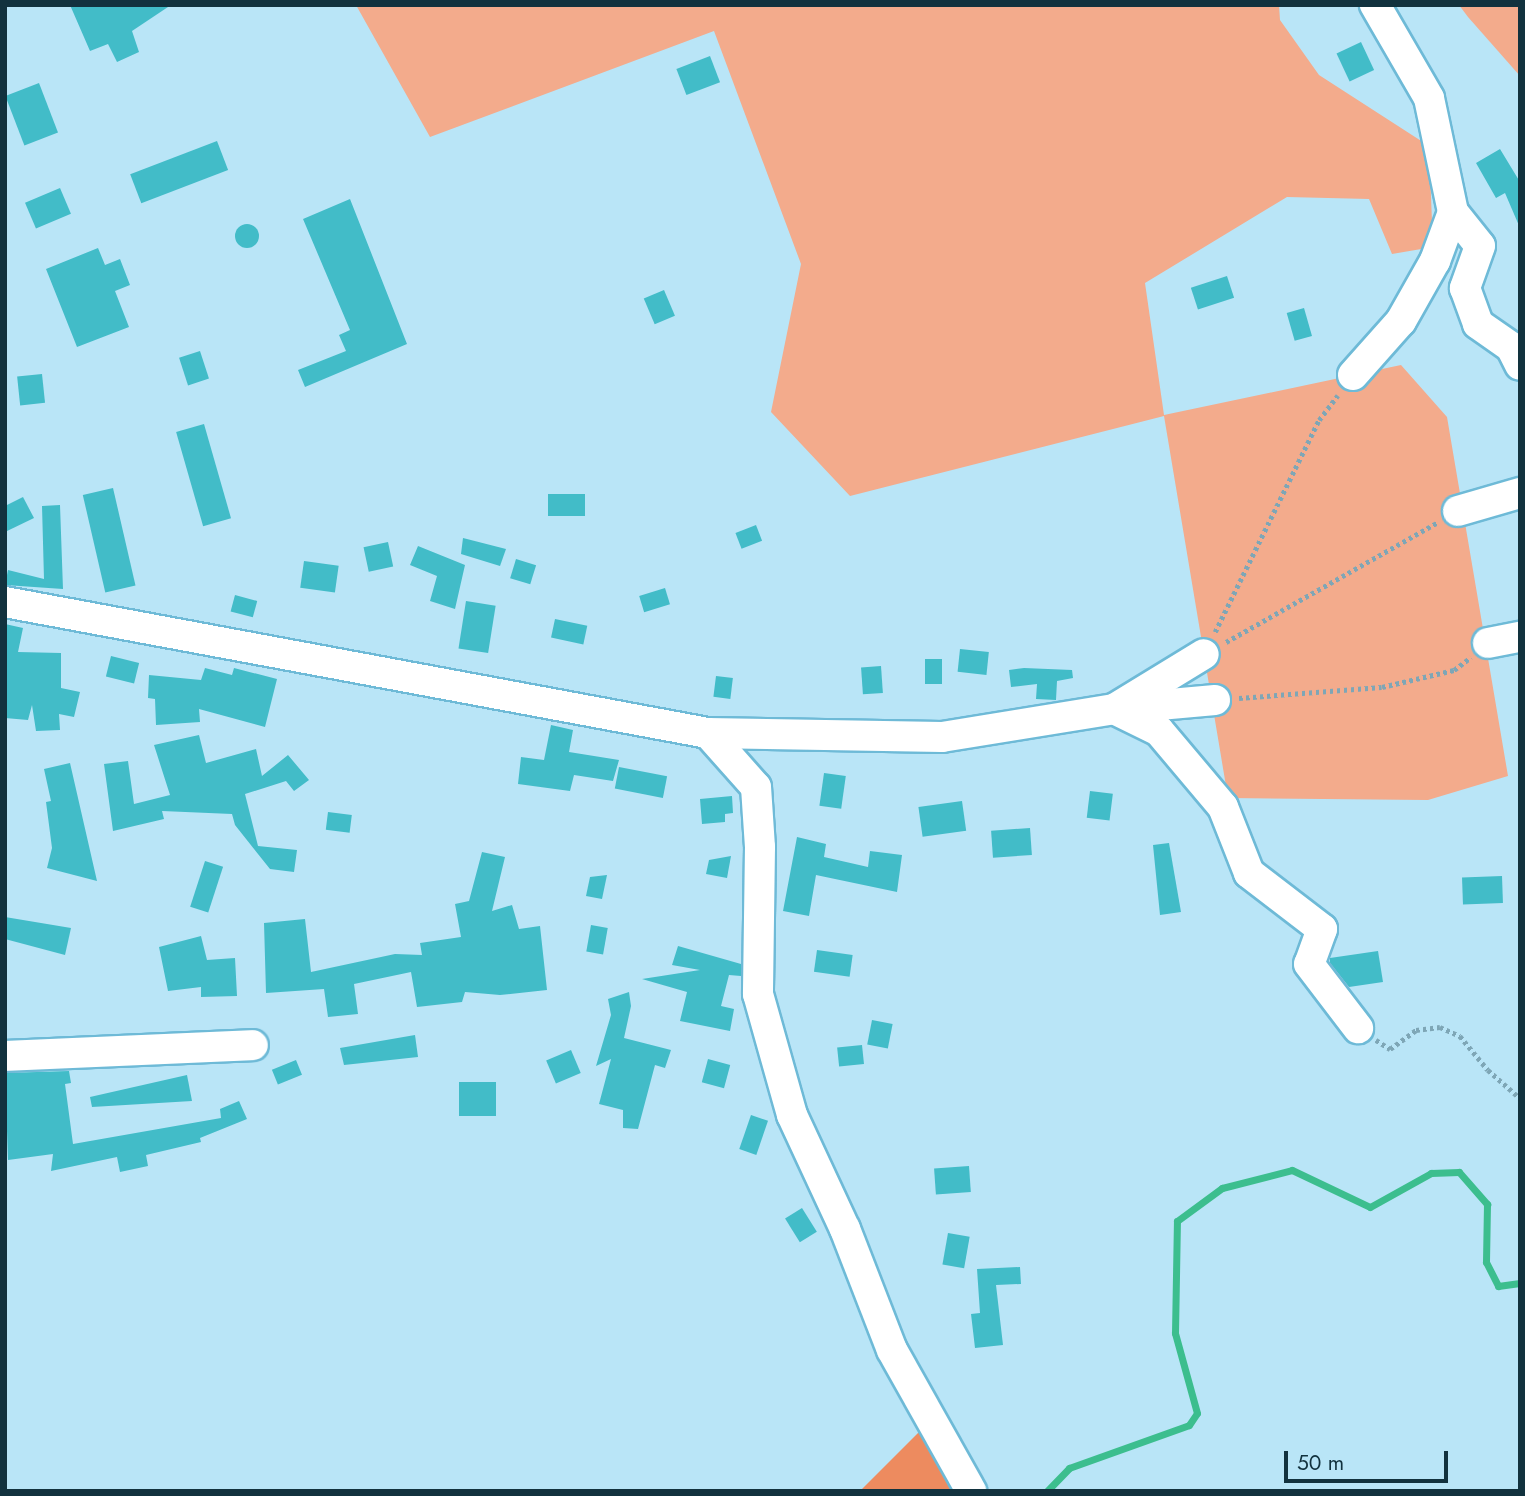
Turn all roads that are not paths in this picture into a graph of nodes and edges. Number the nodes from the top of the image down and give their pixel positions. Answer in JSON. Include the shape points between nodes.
{"nodes":[{"id":1,"x":1375,"y":5,"type":"edge"},
{"id":2,"x":1453,"y":212,"type":"junction"},
{"id":3,"x":1520,"y":365,"type":"edge"},
{"id":4,"x":1353,"y":375,"type":"road end"},
{"id":5,"x":1520,"y":493,"type":"edge"},
{"id":6,"x":1458,"y":511,"type":"road end"},
{"id":7,"x":5,"y":602,"type":"edge"},
{"id":8,"x":1520,"y":637,"type":"edge"},
{"id":9,"x":1488,"y":643,"type":"road end"},
{"id":10,"x":1204,"y":654,"type":"road end"},
{"id":11,"x":1214,"y":700,"type":"road end"},
{"id":12,"x":1114,"y":709,"type":"junction"},
{"id":13,"x":708,"y":733,"type":"junction"},
{"id":14,"x":1358,"y":1028,"type":"road end"},
{"id":15,"x":253,"y":1045,"type":"dead end"},
{"id":16,"x":5,"y":1056,"type":"edge"},
{"id":17,"x":971,"y":1491,"type":"edge"}],
"edges":[{"from":1,"to":2,"type":"street","via":[[1429,98]]},
{"from":2,"to":3,"type":"street","via":[[1480,246],[1465,288],[1478,324],[1510,347]]},
{"from":2,"to":4,"type":"street","via":[[1435,261],[1401,321]]},
{"from":5,"to":6,"type":"street"},
{"from":7,"to":13,"type":"street"},
{"from":8,"to":9,"type":"street"},
{"from":10,"to":12,"type":"street"},
{"from":11,"to":12,"type":"street"},
{"from":12,"to":13,"type":"street","via":[[942,737]]},
{"from":12,"to":14,"type":"street","via":[[1159,731],[1223,807],[1249,873],[1322,929],[1309,964]]},
{"from":13,"to":17,"type":"street","via":[[756,787],[758,994],[792,1115],[845,1229],[892,1350]]},
{"from":15,"to":16,"type":"street"}]}
